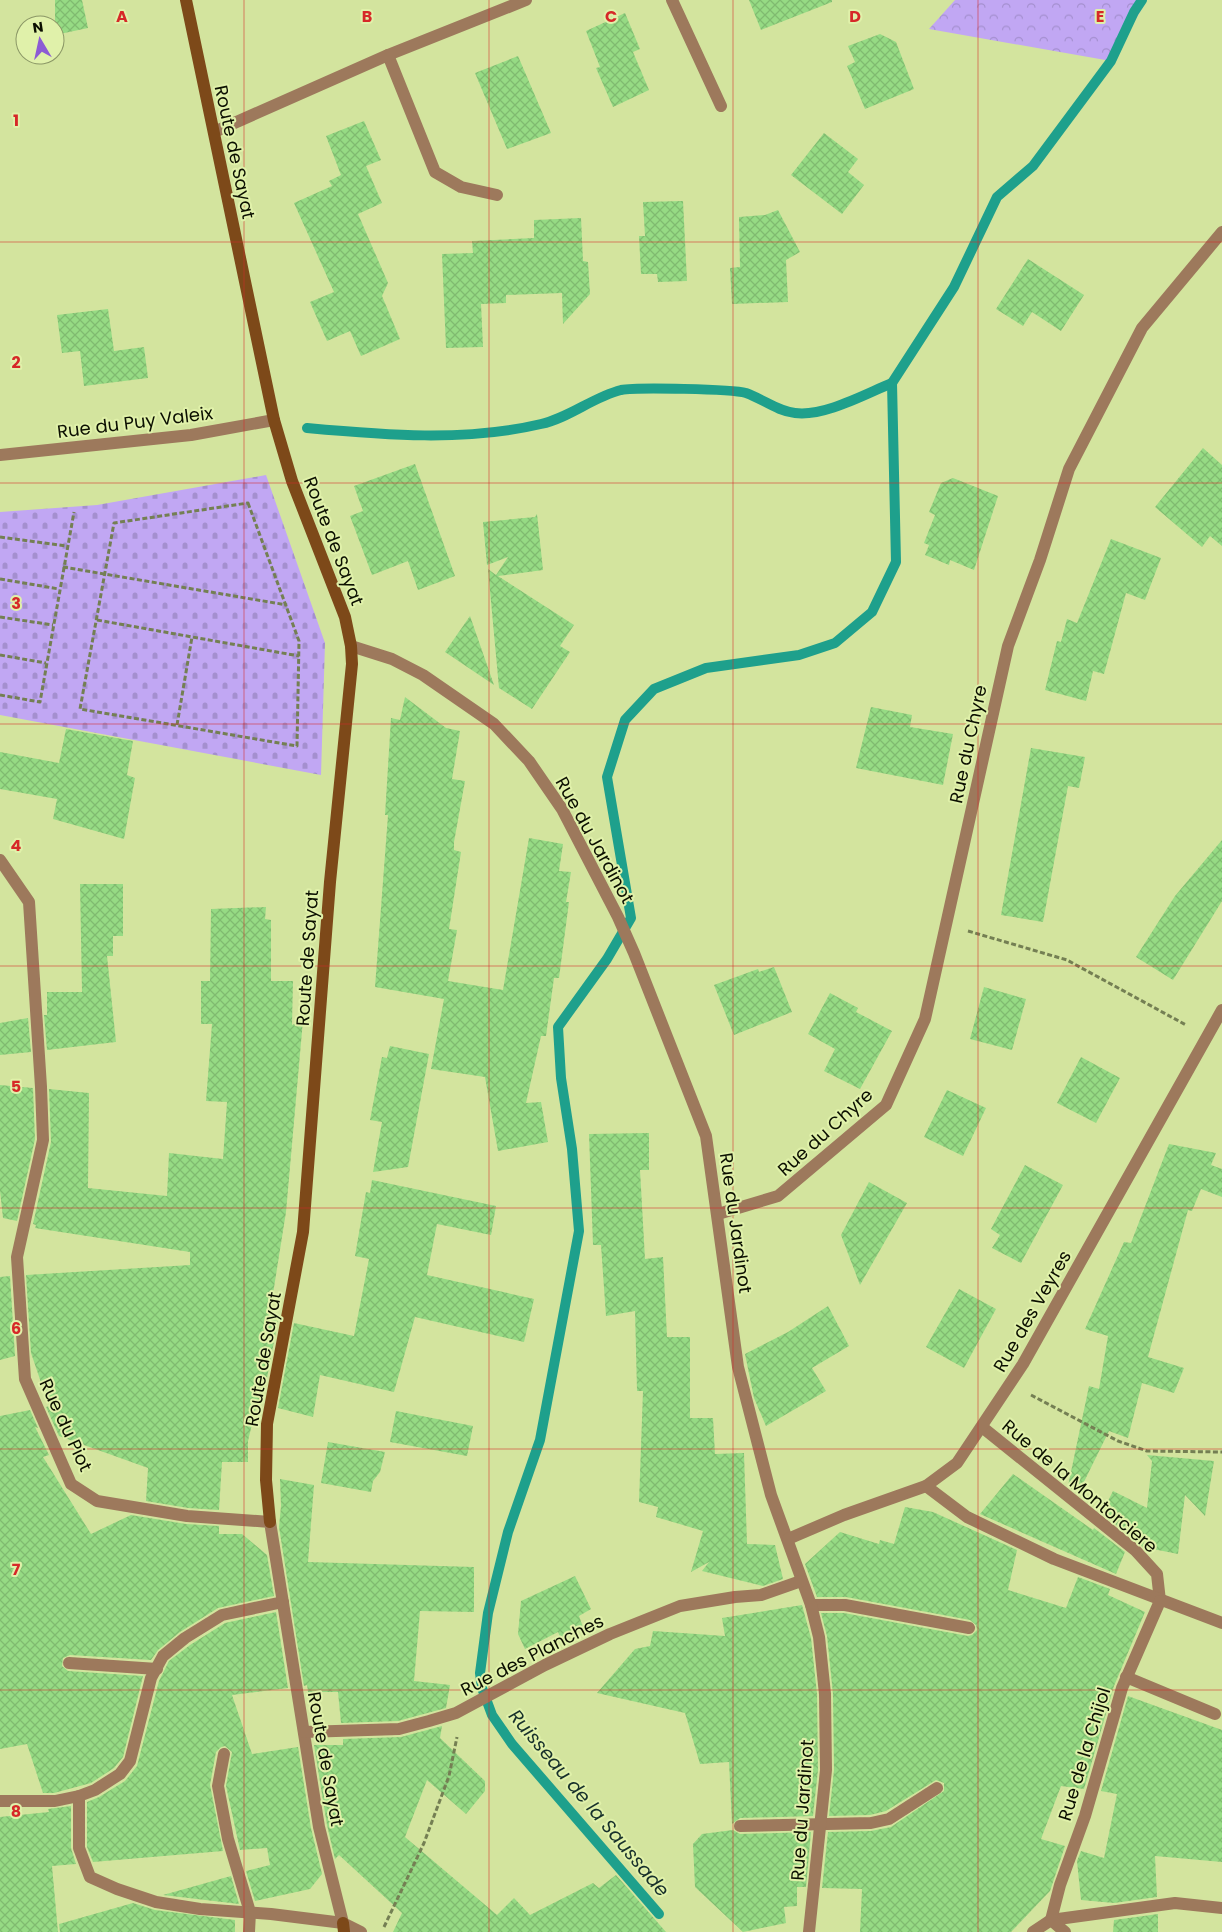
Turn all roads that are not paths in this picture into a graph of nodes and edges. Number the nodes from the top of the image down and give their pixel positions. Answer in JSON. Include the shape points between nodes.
{"nodes":[{"id":1,"x":186,"y":0,"type":"edge"},
{"id":2,"x":526,"y":0,"type":"edge"},
{"id":3,"x":672,"y":0,"type":"edge"},
{"id":4,"x":388,"y":55,"type":"junction"},
{"id":5,"x":721,"y":106,"type":"dead end"},
{"id":6,"x":214,"y":132,"type":"junction"},
{"id":7,"x":497,"y":195,"type":"dead end"},
{"id":8,"x":1222,"y":232,"type":"edge"},
{"id":9,"x":274,"y":420,"type":"junction"},
{"id":10,"x":0,"y":455,"type":"edge"},
{"id":11,"x":351,"y":646,"type":"junction"},
{"id":12,"x":0,"y":860,"type":"edge"},
{"id":13,"x":1222,"y":1010,"type":"edge"},
{"id":14,"x":718,"y":1214,"type":"junction"},
{"id":15,"x":982,"y":1428,"type":"junction"},
{"id":16,"x":926,"y":1486,"type":"junction"},
{"id":17,"x":270,"y":1522,"type":"junction"},
{"id":18,"x":788,"y":1539,"type":"junction"},
{"id":19,"x":801,"y":1580,"type":"junction"},
{"id":20,"x":1160,"y":1601,"type":"junction"},
{"id":21,"x":283,"y":1602,"type":"junction"},
{"id":22,"x":811,"y":1605,"type":"junction"},
{"id":23,"x":1222,"y":1623,"type":"edge"},
{"id":24,"x":969,"y":1628,"type":"dead end"},
{"id":25,"x":69,"y":1663,"type":"dead end"},
{"id":26,"x":157,"y":1669,"type":"junction"},
{"id":27,"x":1126,"y":1678,"type":"junction"},
{"id":28,"x":1215,"y":1714,"type":"dead end"},
{"id":29,"x":304,"y":1732,"type":"junction"},
{"id":30,"x":224,"y":1754,"type":"dead end"},
{"id":31,"x":937,"y":1788,"type":"dead end"},
{"id":32,"x":79,"y":1796,"type":"junction"},
{"id":33,"x":0,"y":1801,"type":"edge"},
{"id":34,"x":821,"y":1824,"type":"junction"},
{"id":35,"x":740,"y":1826,"type":"dead end"},
{"id":36,"x":1222,"y":1908,"type":"edge"},
{"id":37,"x":250,"y":1912,"type":"junction"},
{"id":38,"x":1051,"y":1920,"type":"junction"},
{"id":39,"x":343,"y":1927,"type":"edge"},
{"id":40,"x":249,"y":1932,"type":"edge"},
{"id":41,"x":360,"y":1932,"type":"edge"},
{"id":42,"x":809,"y":1932,"type":"edge"},
{"id":43,"x":1033,"y":1932,"type":"edge"},
{"id":44,"x":1065,"y":1932,"type":"edge"}],
"edges":[{"from":1,"to":6,"type":"street","name":"Route de Sayat"},
{"from":2,"to":4,"type":"street"},
{"from":3,"to":5,"type":"street"},
{"from":4,"to":6,"type":"street"},
{"from":4,"to":7,"type":"street","via":[[435,172],[461,187]]},
{"from":6,"to":9,"type":"street","name":"Route de Sayat"},
{"from":8,"to":14,"type":"street","name":"Rue du Chyre","via":[[1142,328],[1069,469],[1008,646],[925,1019],[886,1105],[778,1196]]},
{"from":9,"to":10,"type":"street","name":"Rue du Puy Valeix","via":[[191,435]]},
{"from":9,"to":11,"type":"street","name":"Route de Sayat","via":[[292,480],[345,617]]},
{"from":11,"to":14,"type":"street","name":"Rue du Jardinot","via":[[392,659],[423,675],[494,724],[530,761],[562,809],[634,953],[706,1136]]},
{"from":11,"to":17,"type":"street","name":"Route de Sayat","via":[[303,1232],[267,1424],[266,1480]]},
{"from":12,"to":17,"type":"street","name":"Rue du Piot","via":[[29,902],[41,1087],[43,1140],[17,1257],[25,1379],[71,1484],[96,1501],[187,1516]]},
{"from":13,"to":15,"type":"street","name":"Rue des Veyres"},
{"from":14,"to":18,"type":"street","name":"Rue du Jardinot","via":[[738,1367],[771,1495]]},
{"from":15,"to":16,"type":"street","name":"Rue des Veyres","via":[[957,1463]]},
{"from":15,"to":20,"type":"street","name":"Rue de la Montorciere","via":[[1135,1550],[1157,1574]]},
{"from":16,"to":18,"type":"street","name":"Rue des Veyres"},
{"from":16,"to":20,"type":"street","via":[[967,1518],[1054,1559]]},
{"from":17,"to":21,"type":"street","name":"Route de Sayat"},
{"from":18,"to":19,"type":"street","name":"Rue du Jardinot"},
{"from":19,"to":22,"type":"street","name":"Rue du Jardinot"},
{"from":19,"to":29,"type":"street","name":"Rue des Planches","via":[[761,1595],[680,1606],[545,1665],[456,1713],[399,1729]]},
{"from":20,"to":23,"type":"street"},
{"from":20,"to":27,"type":"street","name":"Rue de la Chijol"},
{"from":21,"to":26,"type":"street","via":[[222,1616],[185,1638],[163,1656]]},
{"from":21,"to":29,"type":"street","name":"Route de Sayat"},
{"from":22,"to":24,"type":"street","via":[[845,1604]]},
{"from":22,"to":34,"type":"street","name":"Rue du Jardinot","via":[[819,1637],[825,1694],[826,1770]]},
{"from":25,"to":26,"type":"street"},
{"from":26,"to":32,"type":"street","via":[[130,1761],[120,1774]]},
{"from":27,"to":28,"type":"street"},
{"from":27,"to":38,"type":"street","name":"Rue de la Chijol"},
{"from":29,"to":39,"type":"street","name":"Route de Sayat","via":[[319,1827]]},
{"from":30,"to":37,"type":"street","via":[[218,1786],[228,1839]]},
{"from":31,"to":34,"type":"street","via":[[889,1819],[871,1823]]},
{"from":32,"to":33,"type":"street","via":[[55,1801]]},
{"from":32,"to":37,"type":"street","via":[[79,1848],[90,1877],[156,1902]]},
{"from":34,"to":35,"type":"street"},
{"from":34,"to":42,"type":"street","name":"Rue du Jardinot"},
{"from":36,"to":38,"type":"street","via":[[1175,1903]]},
{"from":37,"to":39,"type":"street"},
{"from":37,"to":40,"type":"street"},
{"from":38,"to":43,"type":"street"},
{"from":38,"to":44,"type":"street"},
{"from":39,"to":41,"type":"street"}]}
